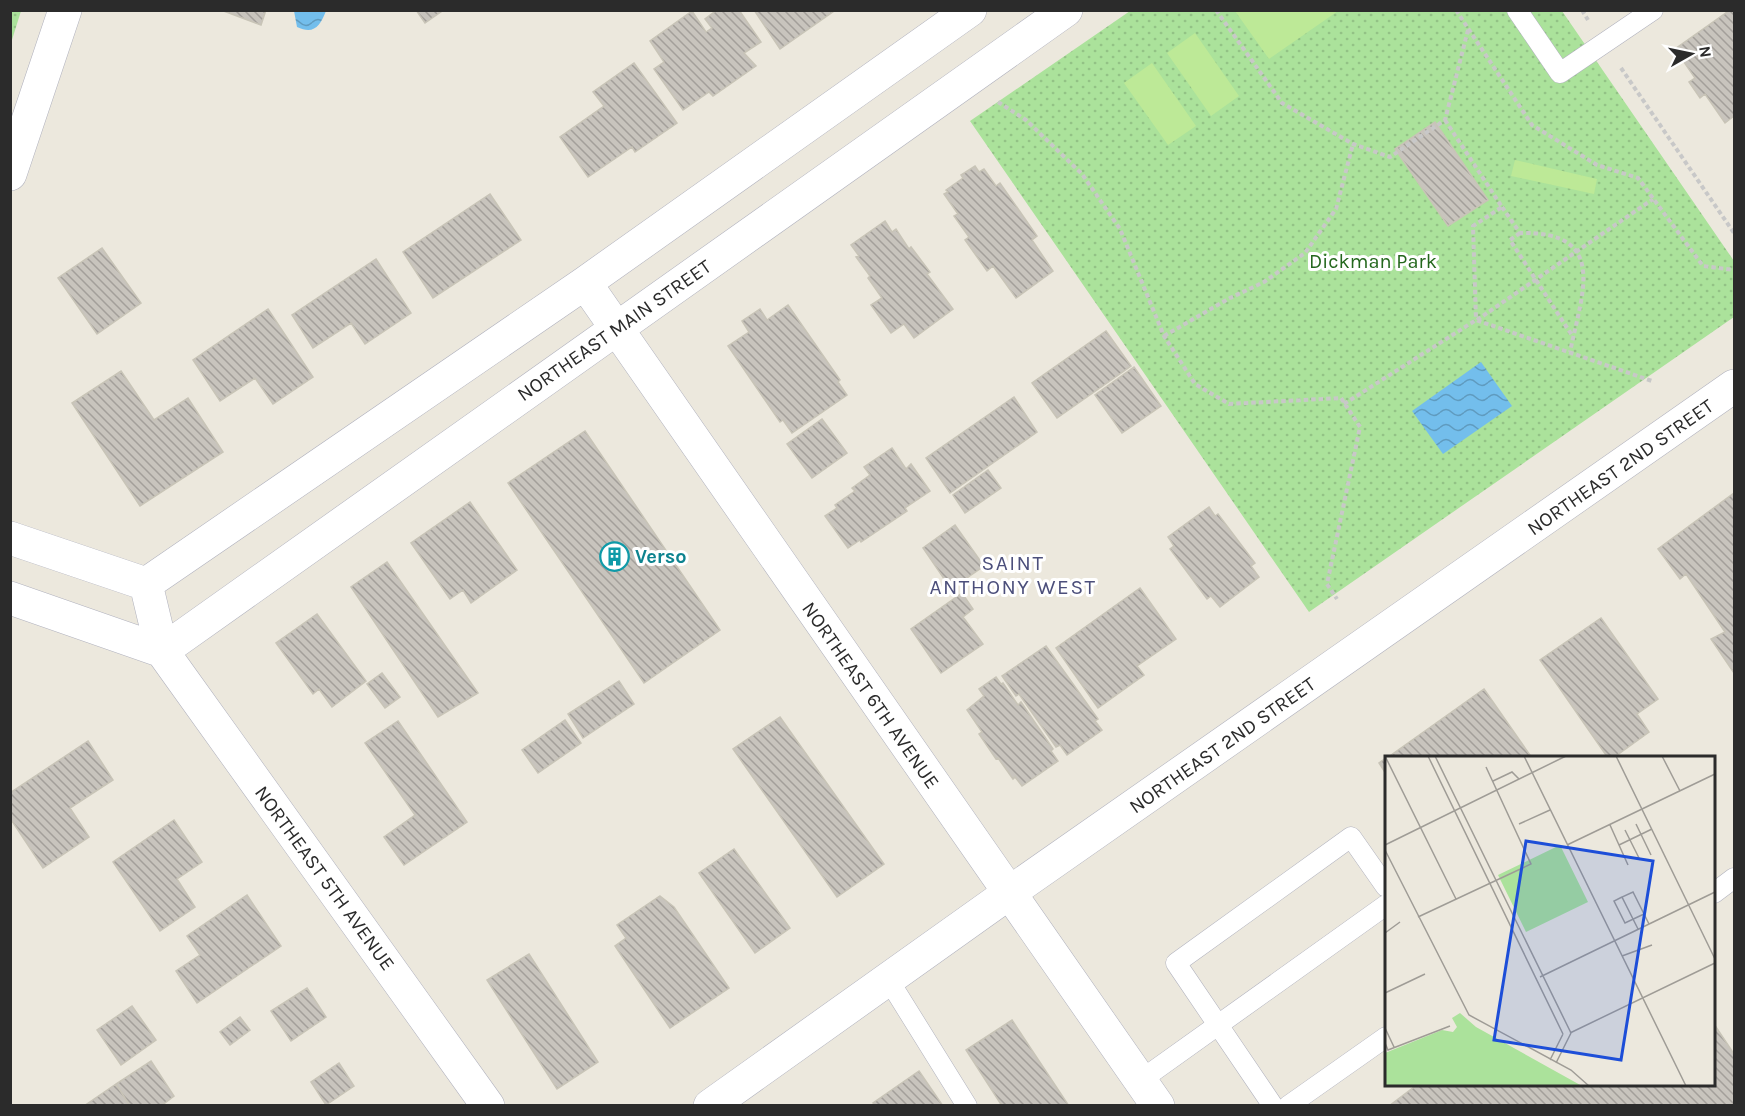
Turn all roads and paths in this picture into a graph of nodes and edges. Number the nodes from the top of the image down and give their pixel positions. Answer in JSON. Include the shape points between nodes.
{"nodes":[{"id":1,"x":65,"y":10,"type":"edge"},
{"id":2,"x":970,"y":10,"type":"edge"},
{"id":3,"x":1066,"y":10,"type":"edge"},
{"id":4,"x":1216,"y":10,"type":"edge"},
{"id":5,"x":1456,"y":10,"type":"edge"},
{"id":6,"x":1517,"y":10,"type":"edge"},
{"id":7,"x":1582,"y":10,"type":"edge"},
{"id":8,"x":1653,"y":10,"type":"edge"},
{"id":9,"x":1468,"y":30,"type":"junction"},
{"id":10,"x":1604,"y":43,"type":"junction"},
{"id":11,"x":993,"y":99,"type":"dead end"},
{"id":12,"x":1444,"y":120,"type":"junction"},
{"id":13,"x":1353,"y":144,"type":"junction"},
{"id":14,"x":10,"y":174,"type":"edge"},
{"id":15,"x":1653,"y":200,"type":"junction"},
{"id":16,"x":1502,"y":207,"type":"junction"},
{"id":17,"x":1520,"y":233,"type":"junction"},
{"id":18,"x":1734,"y":233,"type":"edge"},
{"id":19,"x":1578,"y":251,"type":"junction"},
{"id":20,"x":1734,"y":270,"type":"edge"},
{"id":21,"x":1536,"y":280,"type":"junction"},
{"id":22,"x":585,"y":283,"type":"junction"},
{"id":23,"x":1476,"y":320,"type":"junction"},
{"id":24,"x":616,"y":328,"type":"junction"},
{"id":25,"x":1164,"y":336,"type":"junction"},
{"id":26,"x":1573,"y":338,"type":"junction"},
{"id":27,"x":1570,"y":352,"type":"junction"},
{"id":28,"x":1652,"y":381,"type":"dead end"},
{"id":29,"x":1734,"y":386,"type":"edge"},
{"id":30,"x":1344,"y":404,"type":"junction"},
{"id":31,"x":10,"y":538,"type":"edge"},
{"id":32,"x":146,"y":584,"type":"junction"},
{"id":33,"x":10,"y":598,"type":"edge"},
{"id":34,"x":1337,"y":599,"type":"dead end"},
{"id":35,"x":162,"y":651,"type":"junction"},
{"id":36,"x":1734,"y":878,"type":"edge"},
{"id":37,"x":1385,"y":886,"type":"edge"},
{"id":38,"x":1715,"y":892,"type":"edge"},
{"id":39,"x":1009,"y":893,"type":"junction"},
{"id":40,"x":1385,"y":906,"type":"edge"},
{"id":41,"x":888,"y":979,"type":"junction"},
{"id":42,"x":1218,"y":1026,"type":"junction"},
{"id":43,"x":1385,"y":1038,"type":"edge"},
{"id":44,"x":1149,"y":1093,"type":"edge"},
{"id":45,"x":488,"y":1106,"type":"edge"},
{"id":46,"x":710,"y":1106,"type":"edge"},
{"id":47,"x":967,"y":1106,"type":"edge"},
{"id":48,"x":1273,"y":1106,"type":"edge"},
{"id":49,"x":1288,"y":1106,"type":"edge"}],
"edges":[{"from":1,"to":14,"type":"street"},
{"from":2,"to":22,"type":"street"},
{"from":3,"to":24,"type":"street","name":"NORTHEAST MAIN STREET"},
{"from":4,"to":13,"type":"path","via":[[1282,103]]},
{"from":5,"to":9,"type":"path"},
{"from":6,"to":10,"type":"lane","via":[[1560,73]]},
{"from":7,"to":10,"type":"path"},
{"from":8,"to":10,"type":"lane"},
{"from":9,"to":12,"type":"path"},
{"from":9,"to":15,"type":"path","via":[[1532,125],[1597,165],[1638,178]]},
{"from":10,"to":18,"type":"path"},
{"from":11,"to":25,"type":"path","via":[[1026,120],[1082,174],[1120,229]]},
{"from":12,"to":13,"type":"path","via":[[1390,157]]},
{"from":12,"to":16,"type":"path"},
{"from":13,"to":25,"type":"path","via":[[1336,209],[1305,253],[1264,282]]},
{"from":15,"to":19,"type":"path"},
{"from":15,"to":20,"type":"path","via":[[1703,266]]},
{"from":16,"to":17,"type":"path"},
{"from":16,"to":23,"type":"path","via":[[1473,226]]},
{"from":17,"to":19,"type":"path","via":[[1552,237],[1568,242]]},
{"from":17,"to":21,"type":"path","via":[[1510,240]]},
{"from":19,"to":21,"type":"path"},
{"from":19,"to":26,"type":"path","via":[[1585,279]]},
{"from":21,"to":23,"type":"path"},
{"from":21,"to":26,"type":"path"},
{"from":22,"to":24,"type":"street","name":"NORTHEAST 6TH AVENUE"},
{"from":22,"to":32,"type":"street"},
{"from":23,"to":27,"type":"path"},
{"from":23,"to":30,"type":"path"},
{"from":24,"to":35,"type":"street","name":"NORTHEAST MAIN STREET"},
{"from":24,"to":39,"type":"street","name":"NORTHEAST 6TH AVENUE"},
{"from":25,"to":30,"type":"path","via":[[1195,384],[1229,404],[1341,398]]},
{"from":26,"to":27,"type":"path"},
{"from":27,"to":28,"type":"path"},
{"from":29,"to":39,"type":"street","name":"NORTHEAST 2ND STREET"},
{"from":30,"to":34,"type":"path","via":[[1360,427],[1328,584]]},
{"from":31,"to":32,"type":"street"},
{"from":32,"to":35,"type":"street","name":"NORTHEAST 5TH AVENUE"},
{"from":33,"to":35,"type":"street"},
{"from":35,"to":45,"type":"street","name":"NORTHEAST 5TH AVENUE"},
{"from":36,"to":38,"type":"lane"},
{"from":37,"to":42,"type":"lane","via":[[1352,837],[1176,963]]},
{"from":39,"to":41,"type":"street","name":"NORTHEAST 2ND STREET"},
{"from":39,"to":44,"type":"street","name":"NORTHEAST 6TH AVENUE"},
{"from":40,"to":42,"type":"lane"},
{"from":41,"to":46,"type":"street","name":"NORTHEAST 2ND STREET"},
{"from":41,"to":47,"type":"lane"},
{"from":42,"to":44,"type":"lane"},
{"from":42,"to":48,"type":"lane"},
{"from":43,"to":49,"type":"lane"}]}
